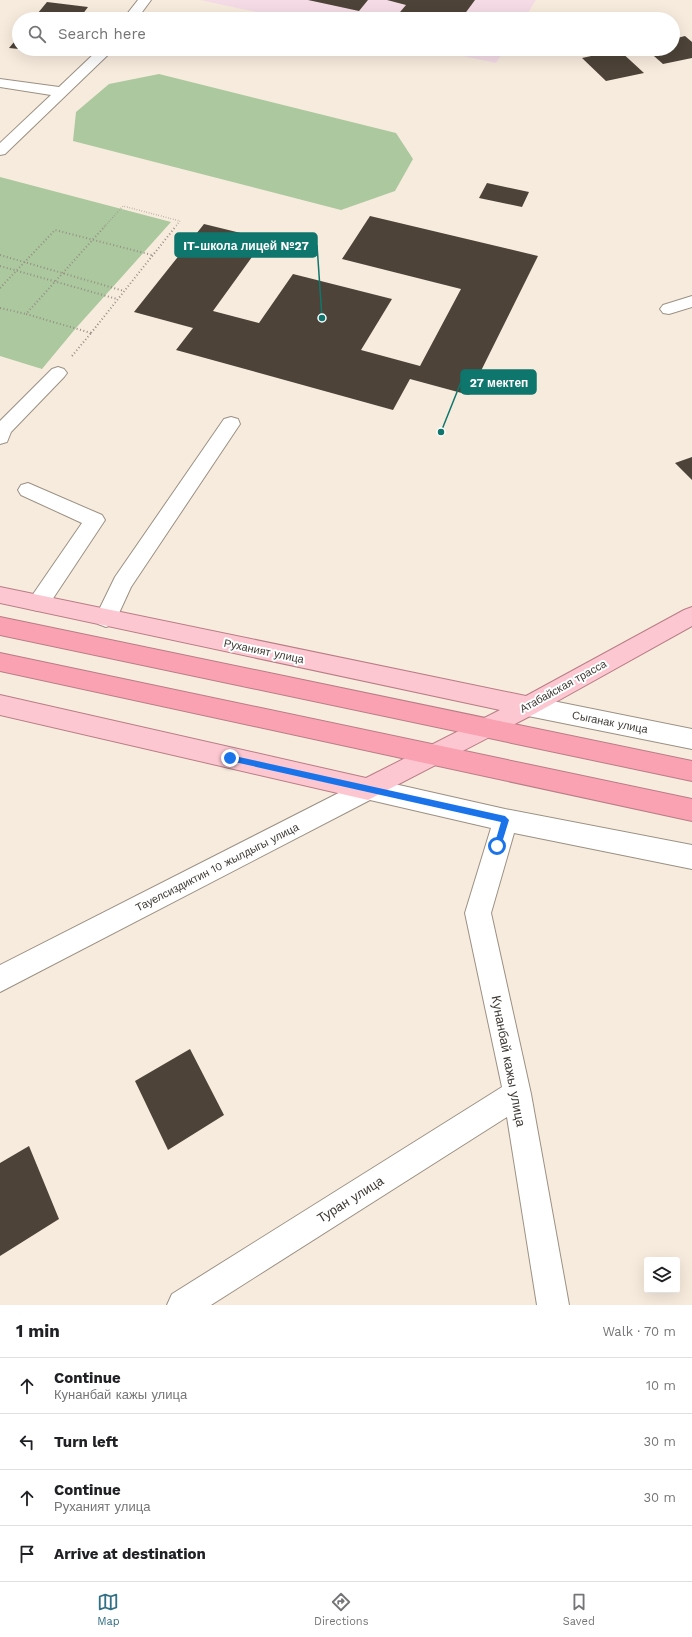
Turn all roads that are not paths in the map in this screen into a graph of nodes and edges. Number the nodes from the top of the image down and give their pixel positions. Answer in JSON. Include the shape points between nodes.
{"nodes":[{"id":1,"x":145,"y":0,"type":"edge"},
{"id":2,"x":136,"y":12,"type":"edge"},
{"id":3,"x":100,"y":56,"type":"edge"},
{"id":4,"x":0,"y":83,"type":"edge"},
{"id":5,"x":62,"y":92,"type":"junction"},
{"id":6,"x":0,"y":151,"type":"edge"},
{"id":7,"x":692,"y":301,"type":"edge"},
{"id":8,"x":670,"y":308,"type":"dead end"},
{"id":9,"x":58,"y":373,"type":"road end"},
{"id":10,"x":231,"y":424,"type":"dead end"},
{"id":11,"x":0,"y":437,"type":"edge"},
{"id":12,"x":28,"y":490,"type":"dead end"},
{"id":13,"x":0,"y":595,"type":"edge"},
{"id":14,"x":38,"y":603,"type":"junction"},
{"id":15,"x":692,"y":616,"type":"edge"},
{"id":16,"x":106,"y":618,"type":"junction"},
{"id":17,"x":0,"y":626,"type":"edge"},
{"id":18,"x":0,"y":662,"type":"edge"},
{"id":19,"x":0,"y":705,"type":"edge"},
{"id":20,"x":528,"y":706,"type":"junction"},
{"id":21,"x":486,"y":728,"type":"junction"},
{"id":22,"x":692,"y":739,"type":"edge"},
{"id":23,"x":434,"y":755,"type":"junction"},
{"id":24,"x":692,"y":771,"type":"edge"},
{"id":25,"x":368,"y":789,"type":"junction"},
{"id":26,"x":692,"y":810,"type":"edge"},
{"id":27,"x":505,"y":820,"type":"junction"},
{"id":28,"x":692,"y":857,"type":"edge"},
{"id":29,"x":0,"y":979,"type":"edge"},
{"id":30,"x":517,"y":1094,"type":"junction"},
{"id":31,"x":183,"y":1305,"type":"edge"},
{"id":32,"x":553,"y":1305,"type":"edge"}],
"edges":[{"from":1,"to":2,"type":"street"},
{"from":3,"to":5,"type":"street"},
{"from":4,"to":5,"type":"street"},
{"from":5,"to":6,"type":"street"},
{"from":7,"to":8,"type":"street"},
{"from":9,"to":11,"type":"street","via":[[3,429]]},
{"from":10,"to":16,"type":"street","via":[[122,583]]},
{"from":12,"to":14,"type":"street","via":[[95,520]]},
{"from":13,"to":14,"type":"main road","name":"Руханият улица"},
{"from":14,"to":16,"type":"main road","name":"Руханият улица"},
{"from":15,"to":20,"type":"main road","name":"Атабайская трасса"},
{"from":16,"to":20,"type":"main road","name":"Руханият улица"},
{"from":17,"to":21,"type":"highway"},
{"from":18,"to":23,"type":"highway"},
{"from":19,"to":25,"type":"main road"},
{"from":20,"to":21,"type":"main road","name":"Атабайская трасса"},
{"from":20,"to":22,"type":"street","name":"Сыганак улица"},
{"from":21,"to":23,"type":"main road","name":"Атабайская трасса"},
{"from":21,"to":24,"type":"highway"},
{"from":23,"to":25,"type":"main road","name":"Тауелсиздиктин 10 жылдыгы улица"},
{"from":23,"to":26,"type":"highway"},
{"from":25,"to":27,"type":"street"},
{"from":25,"to":29,"type":"street","name":"Тауелсиздиктин 10 жылдыгы улица"},
{"from":27,"to":28,"type":"street"},
{"from":27,"to":30,"type":"street","name":"Кунанбай кажы улица","via":[[478,913]]},
{"from":30,"to":31,"type":"street","name":"Туран улица"},
{"from":30,"to":32,"type":"street","name":"Кунанбай кажы улица"}]}
